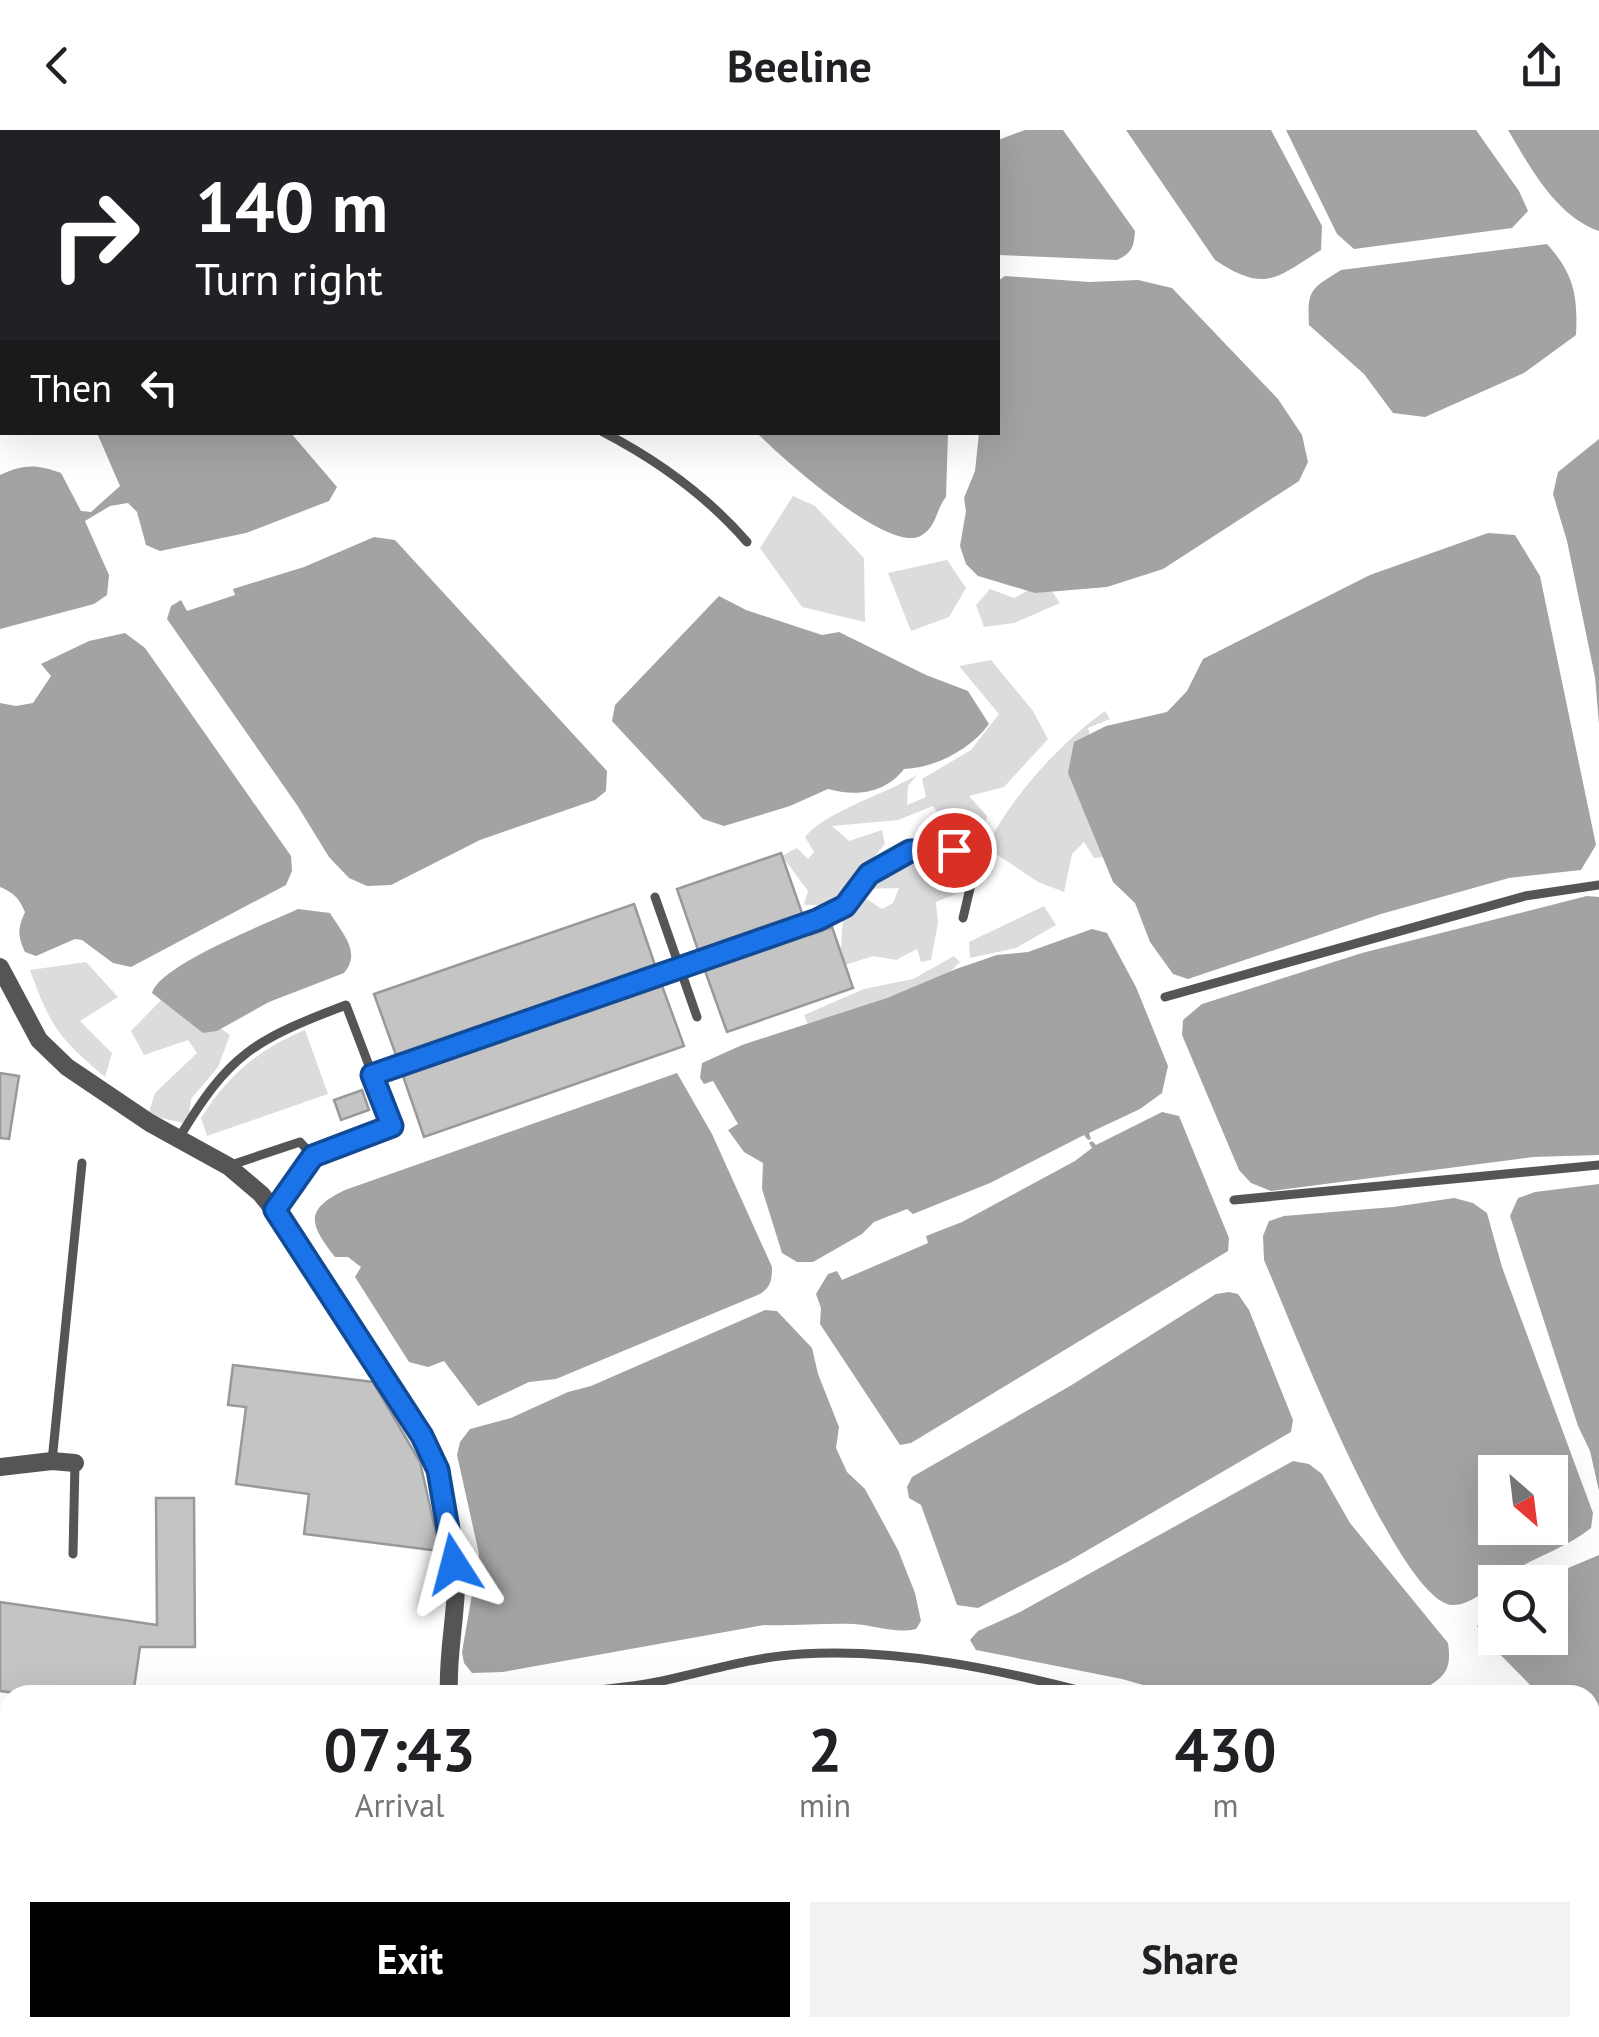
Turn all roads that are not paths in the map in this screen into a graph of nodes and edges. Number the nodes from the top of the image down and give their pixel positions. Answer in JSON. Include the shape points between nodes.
{"nodes":[{"id":1,"x":608,"y":435,"type":"edge"},
{"id":2,"x":747,"y":542,"type":"dead end"},
{"id":3,"x":1599,"y":885,"type":"edge"},
{"id":4,"x":655,"y":896,"type":"dead end"},
{"id":5,"x":962,"y":918,"type":"dead end"},
{"id":6,"x":0,"y":967,"type":"edge"},
{"id":7,"x":680,"y":968,"type":"junction"},
{"id":8,"x":1165,"y":996,"type":"dead end"},
{"id":9,"x":697,"y":1017,"type":"dead end"},
{"id":10,"x":372,"y":1075,"type":"junction"},
{"id":11,"x":179,"y":1138,"type":"junction"},
{"id":12,"x":313,"y":1156,"type":"junction"},
{"id":13,"x":82,"y":1163,"type":"dead end"},
{"id":14,"x":1599,"y":1164,"type":"edge"},
{"id":15,"x":228,"y":1166,"type":"junction"},
{"id":16,"x":1234,"y":1200,"type":"dead end"},
{"id":17,"x":275,"y":1210,"type":"junction"},
{"id":18,"x":52,"y":1461,"type":"junction"},
{"id":19,"x":75,"y":1463,"type":"joint"},
{"id":20,"x":0,"y":1467,"type":"edge"},
{"id":21,"x":72,"y":1554,"type":"dead end"},
{"id":22,"x":450,"y":1685,"type":"edge"},
{"id":23,"x":635,"y":1685,"type":"edge"},
{"id":24,"x":1059,"y":1685,"type":"edge"}],
"edges":[{"from":1,"to":2,"type":"lane","via":[[702,497]]},
{"from":3,"to":8,"type":"lane","via":[[1525,896]]},
{"from":4,"to":7,"type":"lane"},
{"from":5,"to":7,"type":"lane","via":[[977,858],[954,850],[910,851],[869,874],[845,906]]},
{"from":6,"to":11,"type":"street","via":[[40,1040],[67,1066]]},
{"from":7,"to":9,"type":"lane"},
{"from":7,"to":10,"type":"lane"},
{"from":10,"to":11,"type":"lane","via":[[346,1005],[254,1046],[208,1090]]},
{"from":10,"to":12,"type":"lane","via":[[392,1126]]},
{"from":11,"to":15,"type":"street"},
{"from":12,"to":15,"type":"lane","via":[[300,1142]]},
{"from":12,"to":17,"type":"lane"},
{"from":13,"to":18,"type":"lane"},
{"from":14,"to":16,"type":"lane"},
{"from":15,"to":17,"type":"street"},
{"from":17,"to":22,"type":"street","via":[[414,1421],[438,1470],[456,1586]]},
{"from":18,"to":19,"type":"street"},
{"from":18,"to":20,"type":"street"},
{"from":19,"to":21,"type":"lane"},
{"from":23,"to":24,"type":"lane","via":[[750,1661],[827,1654],[936,1661]]}]}
